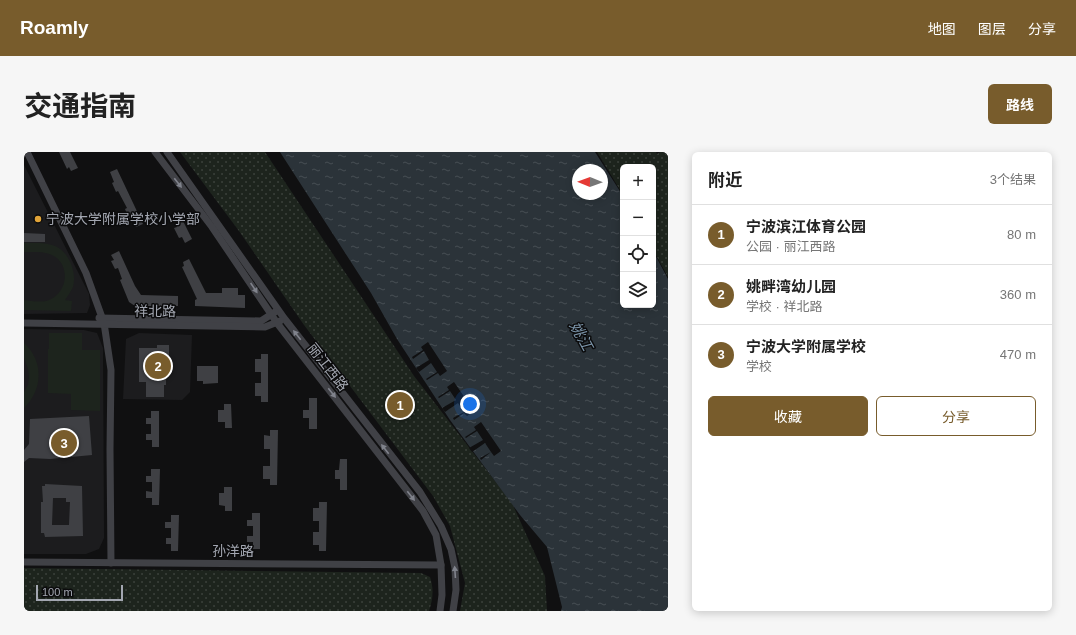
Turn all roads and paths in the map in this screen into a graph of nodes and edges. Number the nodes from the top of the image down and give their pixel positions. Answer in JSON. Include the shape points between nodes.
{"nodes":[{"id":1,"x":27,"y":152,"type":"edge"},
{"id":2,"x":155,"y":152,"type":"edge"},
{"id":3,"x":167,"y":152,"type":"edge"},
{"id":4,"x":278,"y":310,"type":"junction"},
{"id":5,"x":272,"y":314,"type":"junction"},
{"id":6,"x":24,"y":318,"type":"edge"},
{"id":7,"x":284,"y":318,"type":"junction"},
{"id":8,"x":103,"y":321,"type":"junction"},
{"id":9,"x":24,"y":323,"type":"edge"},
{"id":10,"x":277,"y":323,"type":"junction"},
{"id":11,"x":24,"y":562,"type":"edge"},
{"id":12,"x":111,"y":563,"type":"junction"},
{"id":13,"x":441,"y":565,"type":"junction"},
{"id":14,"x":440,"y":611,"type":"edge"},
{"id":15,"x":453,"y":611,"type":"edge"}],
"edges":[{"from":1,"to":8,"type":"street","via":[[86,273]]},
{"from":2,"to":5,"type":"street","name":"丽江西路","one_way":true,"via":[[212,227]]},
{"from":3,"to":4,"type":"street","name":"丽江西路"},
{"from":4,"to":5,"type":"street","name":"祥北路"},
{"from":4,"to":7,"type":"street","name":"丽江西路"},
{"from":5,"to":8,"type":"street","name":"祥北路","via":[[261,320]]},
{"from":5,"to":10,"type":"street","name":"丽江西路"},
{"from":6,"to":8,"type":"street","name":"祥北路"},
{"from":7,"to":10,"type":"street","name":"祥北路"},
{"from":15,"to":7,"type":"street","name":"丽江西路","one_way":true,"via":[[456,590],[455,568],[441,526],[420,492]]},
{"from":8,"to":9,"type":"street","name":"祥北路"},
{"from":8,"to":10,"type":"street","name":"祥北路","via":[[265,327]]},
{"from":8,"to":12,"type":"street","via":[[111,370]]},
{"from":10,"to":13,"type":"street","name":"丽江西路","one_way":true,"via":[[423,511],[436,535]]},
{"from":11,"to":12,"type":"street","name":"孙洋路"},
{"from":12,"to":13,"type":"street","name":"孙洋路"},
{"from":13,"to":14,"type":"street","name":"丽江西路"}]}
